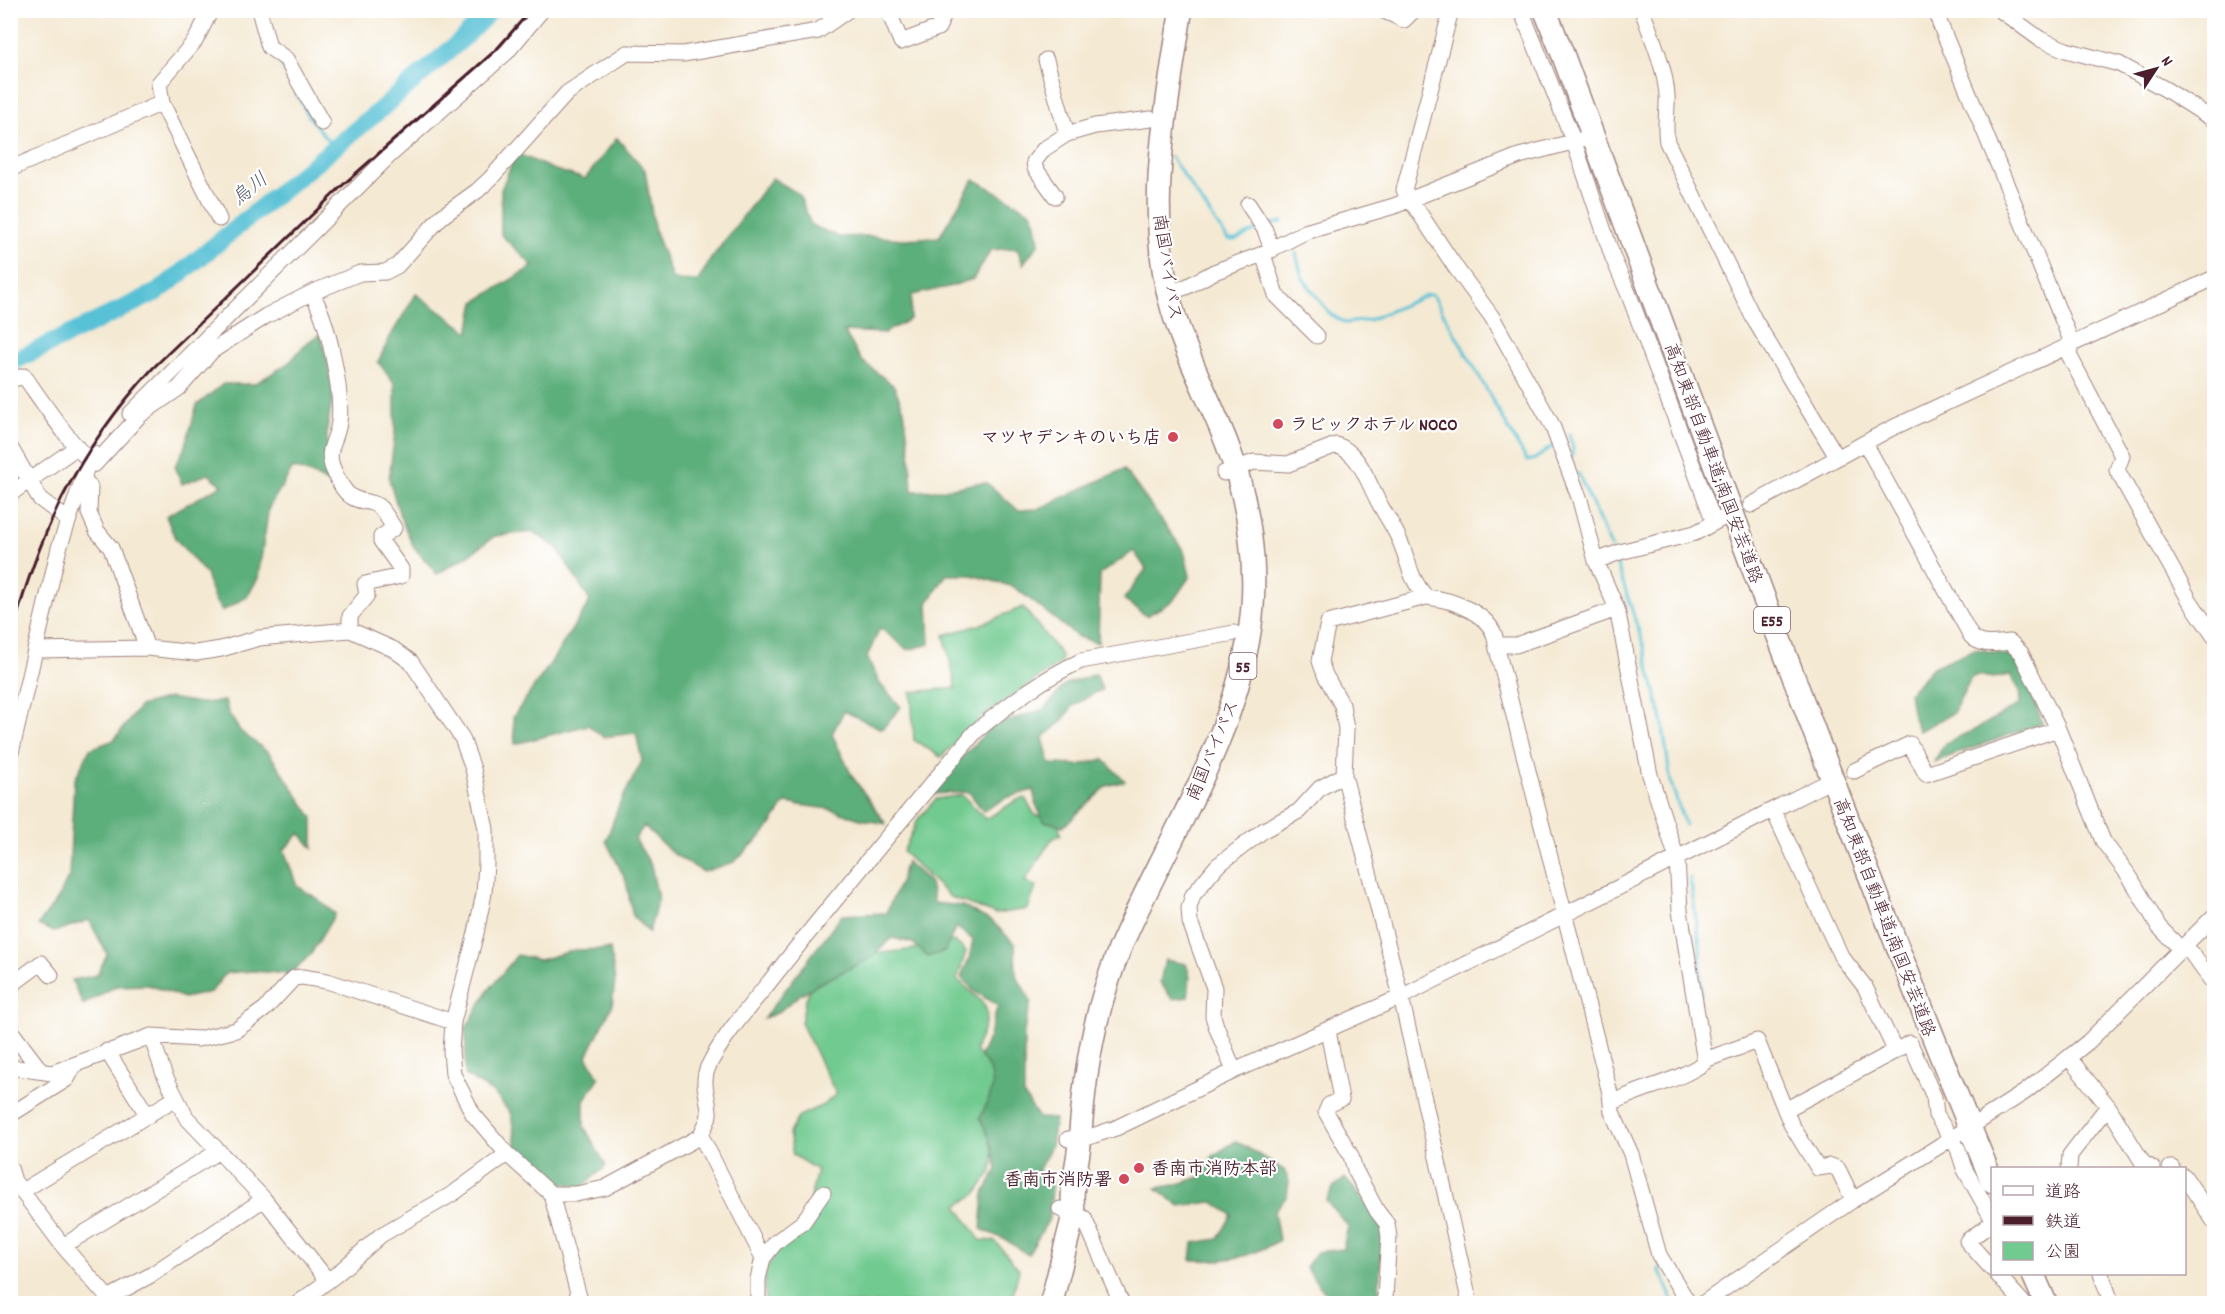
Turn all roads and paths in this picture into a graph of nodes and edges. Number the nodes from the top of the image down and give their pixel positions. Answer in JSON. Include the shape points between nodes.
{"nodes":[{"id":1,"x":211,"y":10,"type":"edge"},
{"id":2,"x":259,"y":10,"type":"edge"},
{"id":3,"x":542,"y":10,"type":"edge"},
{"id":4,"x":848,"y":10,"type":"edge"},
{"id":5,"x":888,"y":10,"type":"edge"},
{"id":6,"x":946,"y":10,"type":"edge"},
{"id":7,"x":1168,"y":10,"type":"edge"},
{"id":8,"x":1181,"y":10,"type":"edge"},
{"id":9,"x":1382,"y":10,"type":"edge"},
{"id":10,"x":1414,"y":10,"type":"edge"},
{"id":11,"x":1450,"y":10,"type":"edge"},
{"id":12,"x":1521,"y":10,"type":"edge"},
{"id":13,"x":1545,"y":10,"type":"edge"},
{"id":14,"x":1550,"y":10,"type":"edge"},
{"id":15,"x":1642,"y":10,"type":"edge"},
{"id":16,"x":1937,"y":10,"type":"edge"},
{"id":17,"x":2000,"y":10,"type":"edge"},
{"id":18,"x":1563,"y":55,"type":"junction"},
{"id":19,"x":1046,"y":60,"type":"dead end"},
{"id":20,"x":162,"y":103,"type":"junction"},
{"id":21,"x":1151,"y":118,"type":"junction"},
{"id":22,"x":2214,"y":120,"type":"edge"},
{"id":23,"x":322,"y":123,"type":"dead end"},
{"id":24,"x":1067,"y":134,"type":"junction"},
{"id":25,"x":1577,"y":141,"type":"junction"},
{"id":26,"x":10,"y":169,"type":"edge"},
{"id":27,"x":1055,"y":196,"type":"dead end"},
{"id":28,"x":1410,"y":199,"type":"junction"},
{"id":29,"x":1248,"y":204,"type":"dead end"},
{"id":30,"x":219,"y":219,"type":"dead end"},
{"id":31,"x":1267,"y":252,"type":"junction"},
{"id":32,"x":2214,"y":278,"type":"edge"},
{"id":33,"x":311,"y":293,"type":"junction"},
{"id":34,"x":1168,"y":293,"type":"junction"},
{"id":35,"x":224,"y":320,"type":"junction"},
{"id":36,"x":236,"y":336,"type":"junction"},
{"id":37,"x":1317,"y":336,"type":"dead end"},
{"id":38,"x":2072,"y":343,"type":"junction"},
{"id":39,"x":10,"y":380,"type":"edge"},
{"id":40,"x":1865,"y":443,"type":"junction"},
{"id":41,"x":10,"y":447,"type":"edge"},
{"id":42,"x":77,"y":447,"type":"junction"},
{"id":43,"x":1837,"y":457,"type":"junction"},
{"id":44,"x":89,"y":461,"type":"junction"},
{"id":45,"x":1230,"y":470,"type":"junction"},
{"id":46,"x":83,"y":478,"type":"junction"},
{"id":47,"x":29,"y":480,"type":"junction"},
{"id":48,"x":10,"y":494,"type":"edge"},
{"id":49,"x":1751,"y":505,"type":"dead end"},
{"id":50,"x":68,"y":520,"type":"junction"},
{"id":51,"x":1596,"y":561,"type":"junction"},
{"id":52,"x":1426,"y":597,"type":"junction"},
{"id":53,"x":1617,"y":609,"type":"junction"},
{"id":54,"x":350,"y":630,"type":"junction"},
{"id":55,"x":1234,"y":633,"type":"junction"},
{"id":56,"x":2214,"y":636,"type":"edge"},
{"id":57,"x":1497,"y":645,"type":"junction"},
{"id":58,"x":147,"y":648,"type":"junction"},
{"id":59,"x":35,"y":651,"type":"junction"},
{"id":60,"x":2058,"y":729,"type":"junction"},
{"id":61,"x":10,"y":757,"type":"edge"},
{"id":62,"x":1854,"y":771,"type":"dead end"},
{"id":63,"x":1344,"y":775,"type":"junction"},
{"id":64,"x":1824,"y":784,"type":"dead end"},
{"id":65,"x":1773,"y":810,"type":"junction"},
{"id":66,"x":1677,"y":859,"type":"junction"},
{"id":67,"x":1564,"y":915,"type":"junction"},
{"id":68,"x":2214,"y":916,"type":"edge"},
{"id":69,"x":2184,"y":948,"type":"junction"},
{"id":70,"x":51,"y":975,"type":"dead end"},
{"id":71,"x":2214,"y":984,"type":"edge"},
{"id":72,"x":10,"y":986,"type":"edge"},
{"id":73,"x":1401,"y":997,"type":"junction"},
{"id":74,"x":453,"y":1022,"type":"junction"},
{"id":75,"x":10,"y":1030,"type":"edge"},
{"id":76,"x":1328,"y":1030,"type":"junction"},
{"id":77,"x":151,"y":1036,"type":"junction"},
{"id":78,"x":1895,"y":1050,"type":"junction"},
{"id":79,"x":106,"y":1051,"type":"junction"},
{"id":80,"x":2069,"y":1058,"type":"junction"},
{"id":81,"x":1705,"y":1060,"type":"junction"},
{"id":82,"x":74,"y":1066,"type":"junction"},
{"id":83,"x":10,"y":1067,"type":"edge"},
{"id":84,"x":41,"y":1071,"type":"junction"},
{"id":85,"x":1234,"y":1071,"type":"junction"},
{"id":86,"x":176,"y":1098,"type":"junction"},
{"id":87,"x":1611,"y":1098,"type":"junction"},
{"id":88,"x":2108,"y":1106,"type":"junction"},
{"id":89,"x":1785,"y":1110,"type":"junction"},
{"id":90,"x":10,"y":1115,"type":"edge"},
{"id":91,"x":148,"y":1116,"type":"junction"},
{"id":92,"x":1978,"y":1122,"type":"dead end"},
{"id":93,"x":702,"y":1136,"type":"junction"},
{"id":94,"x":1956,"y":1136,"type":"junction"},
{"id":95,"x":1074,"y":1140,"type":"junction"},
{"id":96,"x":219,"y":1151,"type":"junction"},
{"id":97,"x":507,"y":1154,"type":"junction"},
{"id":98,"x":2069,"y":1167,"type":"edge"},
{"id":99,"x":2150,"y":1167,"type":"edge"},
{"id":100,"x":10,"y":1168,"type":"edge"},
{"id":101,"x":1991,"y":1179,"type":"edge"},
{"id":102,"x":2186,"y":1179,"type":"edge"},
{"id":103,"x":22,"y":1191,"type":"junction"},
{"id":104,"x":823,"y":1192,"type":"dead end"},
{"id":105,"x":551,"y":1194,"type":"junction"},
{"id":106,"x":264,"y":1199,"type":"junction"},
{"id":107,"x":1853,"y":1200,"type":"junction"},
{"id":108,"x":1067,"y":1211,"type":"junction"},
{"id":109,"x":1991,"y":1219,"type":"edge"},
{"id":110,"x":2214,"y":1221,"type":"edge"},
{"id":111,"x":1991,"y":1222,"type":"edge"},
{"id":112,"x":63,"y":1246,"type":"junction"},
{"id":113,"x":763,"y":1258,"type":"junction"},
{"id":114,"x":1991,"y":1268,"type":"edge"},
{"id":115,"x":1998,"y":1275,"type":"edge"},
{"id":116,"x":2033,"y":1275,"type":"edge"},
{"id":117,"x":2100,"y":1275,"type":"edge"},
{"id":118,"x":328,"y":1281,"type":"junction"},
{"id":119,"x":108,"y":1301,"type":"edge"},
{"id":120,"x":297,"y":1304,"type":"edge"},
{"id":121,"x":581,"y":1304,"type":"edge"},
{"id":122,"x":758,"y":1304,"type":"edge"},
{"id":123,"x":1039,"y":1304,"type":"edge"},
{"id":124,"x":1051,"y":1304,"type":"edge"},
{"id":125,"x":1122,"y":1304,"type":"edge"},
{"id":126,"x":1383,"y":1304,"type":"edge"},
{"id":127,"x":1470,"y":1304,"type":"edge"},
{"id":128,"x":1689,"y":1304,"type":"edge"},
{"id":129,"x":1702,"y":1304,"type":"edge"},
{"id":130,"x":2024,"y":1304,"type":"edge"},
{"id":131,"x":2046,"y":1304,"type":"edge"},
{"id":132,"x":2112,"y":1304,"type":"edge"}],
"edges":[{"from":1,"to":20,"type":"street","via":[[195,40],[159,83]]},
{"from":2,"to":23,"type":"street","via":[[269,47],[286,60]]},
{"from":3,"to":35,"type":"street","via":[[507,52],[391,154]]},
{"from":4,"to":33,"type":"street","via":[[818,31],[683,54],[627,53],[567,93],[490,179],[441,217],[397,266],[385,272],[360,273]]},
{"from":5,"to":6,"type":"street","via":[[901,42],[938,28]]},
{"from":7,"to":21,"type":"highway","name":"南国バイパス","number":"55"},
{"from":8,"to":34,"type":"highway","name":"南国バイパス","number":"55","via":[[1162,129],[1158,201]]},
{"from":9,"to":10,"type":"street","via":[[1404,20]]},
{"from":11,"to":28,"type":"street","via":[[1404,190]]},
{"from":12,"to":25,"type":"street"},
{"from":13,"to":18,"type":"highway","name":"高知東部自動車道;南国安芸道路","number":"E55"},
{"from":14,"to":18,"type":"highway"},
{"from":15,"to":43,"type":"street","via":[[1665,85],[1666,142],[1754,319]]},
{"from":16,"to":38,"type":"street"},
{"from":17,"to":22,"type":"street","via":[[2040,39],[2119,64]]},
{"from":18,"to":101,"type":"highway","name":"高知東部自動車道;南国安芸道路","number":"E55","via":[[1840,802]]},
{"from":19,"to":24,"type":"street"},
{"from":20,"to":26,"type":"street"},
{"from":20,"to":30,"type":"street"},
{"from":21,"to":24,"type":"street"},
{"from":21,"to":45,"type":"highway","name":"南国バイパス","number":"55","via":[[1144,168],[1144,208],[1153,285],[1172,350]]},
{"from":24,"to":27,"type":"street","via":[[1044,149],[1034,162]]},
{"from":25,"to":28,"type":"street","via":[[1519,156]]},
{"from":25,"to":51,"type":"street","via":[[1613,258],[1719,520],[1695,533]]},
{"from":28,"to":31,"type":"street","via":[[1305,232]]},
{"from":28,"to":51,"type":"street","via":[[1492,316],[1552,425],[1580,500]]},
{"from":29,"to":31,"type":"street","via":[[1265,230]]},
{"from":31,"to":34,"type":"street"},
{"from":31,"to":37,"type":"street","via":[[1276,295]]},
{"from":32,"to":38,"type":"street"},
{"from":33,"to":36,"type":"street"},
{"from":33,"to":54,"type":"street","via":[[327,335],[338,390],[339,421],[329,453],[332,465],[338,481],[351,497],[379,506],[394,528],[381,541],[401,576],[365,584],[367,595],[350,615]]},
{"from":34,"to":45,"type":"highway","name":"南国バイパス","number":"55"},
{"from":35,"to":36,"type":"street"},
{"from":35,"to":44,"type":"street","via":[[126,417]]},
{"from":36,"to":44,"type":"street","via":[[203,359],[179,388],[140,415],[95,465]]},
{"from":38,"to":40,"type":"street"},
{"from":38,"to":56,"type":"street","via":[[2069,355],[2122,456],[2117,470],[2190,601]]},
{"from":39,"to":42,"type":"street","via":[[24,376]]},
{"from":40,"to":43,"type":"street"},
{"from":40,"to":60,"type":"street","via":[[1971,636],[1986,644],[2016,645]]},
{"from":41,"to":47,"type":"street"},
{"from":42,"to":44,"type":"street"},
{"from":42,"to":47,"type":"street"},
{"from":43,"to":49,"type":"street"},
{"from":44,"to":46,"type":"street"},
{"from":45,"to":52,"type":"street","via":[[1254,462],[1283,465],[1336,445],[1344,448],[1361,466],[1399,538],[1413,581]]},
{"from":45,"to":55,"type":"highway","name":"南国バイパス","number":"55","via":[[1239,574]]},
{"from":45,"to":95,"type":"highway","name":"南国バイパス","number":"55","via":[[1246,505],[1250,537],[1250,626],[1240,681],[1212,757],[1112,971],[1095,1021]]},
{"from":46,"to":50,"type":"street"},
{"from":46,"to":58,"type":"street","via":[[90,487],[89,513],[111,548]]},
{"from":47,"to":48,"type":"street"},
{"from":47,"to":50,"type":"street","via":[[46,505]]},
{"from":50,"to":59,"type":"street"},
{"from":51,"to":53,"type":"street"},
{"from":52,"to":57,"type":"street","via":[[1478,615],[1488,623]]},
{"from":52,"to":63,"type":"street","via":[[1328,623],[1320,662],[1342,705],[1346,729]]},
{"from":53,"to":57,"type":"street","via":[[1516,645]]},
{"from":53,"to":66,"type":"street","via":[[1650,774]]},
{"from":54,"to":58,"type":"street","via":[[259,638],[196,653]]},
{"from":54,"to":74,"type":"street","via":[[411,662],[454,725],[473,769],[486,829],[484,893]]},
{"from":55,"to":93,"type":"street","via":[[1082,661],[1033,688],[975,732],[719,1047],[705,1076],[710,1112]]},
{"from":55,"to":95,"type":"highway","name":"南国バイパス","number":"55","via":[[1229,670],[1211,725],[1132,891],[1098,977],[1080,1050]]},
{"from":57,"to":67,"type":"street"},
{"from":58,"to":59,"type":"street"},
{"from":59,"to":61,"type":"street"},
{"from":60,"to":62,"type":"street","via":[[1926,774],[1910,744]]},
{"from":60,"to":69,"type":"street","via":[[2103,841],[2159,927]]},
{"from":63,"to":73,"type":"street"},
{"from":63,"to":85,"type":"street","via":[[1320,788],[1299,811],[1264,830],[1218,866],[1193,895],[1190,922],[1214,988],[1213,1016]]},
{"from":64,"to":65,"type":"street"},
{"from":65,"to":66,"type":"street"},
{"from":65,"to":78,"type":"street","via":[[1841,956],[1865,987]]},
{"from":66,"to":67,"type":"street"},
{"from":66,"to":81,"type":"street","via":[[1680,911]]},
{"from":67,"to":73,"type":"street"},
{"from":67,"to":87,"type":"street"},
{"from":68,"to":69,"type":"street"},
{"from":69,"to":71,"type":"street"},
{"from":69,"to":80,"type":"street"},
{"from":70,"to":72,"type":"street","via":[[41,963]]},
{"from":73,"to":76,"type":"street"},
{"from":73,"to":127,"type":"street"},
{"from":74,"to":77,"type":"street","via":[[327,981],[302,977],[294,978],[236,1030],[198,1039]]},
{"from":74,"to":97,"type":"street","via":[[453,1074],[472,1114]]},
{"from":75,"to":84,"type":"street"},
{"from":76,"to":85,"type":"street"},
{"from":76,"to":126,"type":"street","via":[[1341,1099],[1329,1105],[1326,1112],[1387,1224],[1389,1250]]},
{"from":77,"to":79,"type":"street"},
{"from":77,"to":86,"type":"street"},
{"from":78,"to":89,"type":"street"},
{"from":78,"to":94,"type":"street","via":[[1910,1043],[1934,1097],[1936,1115]]},
{"from":79,"to":82,"type":"street"},
{"from":79,"to":91,"type":"street"},
{"from":80,"to":88,"type":"street"},
{"from":80,"to":92,"type":"street"},
{"from":81,"to":87,"type":"street","via":[[1693,1070]]},
{"from":81,"to":89,"type":"street","via":[[1757,1041]]},
{"from":82,"to":84,"type":"street","via":[[52,1073]]},
{"from":82,"to":90,"type":"street","via":[[67,1079]]},
{"from":83,"to":84,"type":"street"},
{"from":85,"to":95,"type":"street","via":[[1116,1128]]},
{"from":86,"to":91,"type":"street"},
{"from":86,"to":96,"type":"street","via":[[186,1117]]},
{"from":87,"to":128,"type":"street","via":[[1612,1113],[1631,1154],[1659,1255]]},
{"from":88,"to":98,"type":"street","via":[[2070,1155]]},
{"from":88,"to":99,"type":"street","via":[[2143,1163]]},
{"from":89,"to":107,"type":"street","via":[[1818,1168],[1838,1169]]},
{"from":91,"to":103,"type":"street"},
{"from":93,"to":105,"type":"street","via":[[605,1188]]},
{"from":93,"to":113,"type":"street"},
{"from":94,"to":107,"type":"street"},
{"from":94,"to":109,"type":"street","via":[[1964,1167]]},
{"from":95,"to":108,"type":"highway","name":"南国バイパス","number":"55"},
{"from":96,"to":106,"type":"street"},
{"from":96,"to":112,"type":"street"},
{"from":97,"to":105,"type":"street"},
{"from":97,"to":118,"type":"street","via":[[454,1192],[381,1235]]},
{"from":100,"to":103,"type":"street"},
{"from":102,"to":110,"type":"street"},
{"from":103,"to":112,"type":"street"},
{"from":104,"to":113,"type":"street","via":[[803,1222],[776,1242]]},
{"from":105,"to":121,"type":"street"},
{"from":106,"to":118,"type":"street"},
{"from":106,"to":119,"type":"street"},
{"from":107,"to":129,"type":"street"},
{"from":108,"to":123,"type":"highway","name":"南国バイパス","number":"55"},
{"from":108,"to":124,"type":"highway","name":"南国バイパス","number":"55"},
{"from":108,"to":125,"type":"street","via":[[1083,1218]]},
{"from":111,"to":114,"type":"street","via":[[1967,1241]]},
{"from":112,"to":119,"type":"street"},
{"from":113,"to":122,"type":"street"},
{"from":115,"to":130,"type":"street"},
{"from":116,"to":131,"type":"highway"},
{"from":117,"to":132,"type":"street"},
{"from":118,"to":120,"type":"street"}]}
